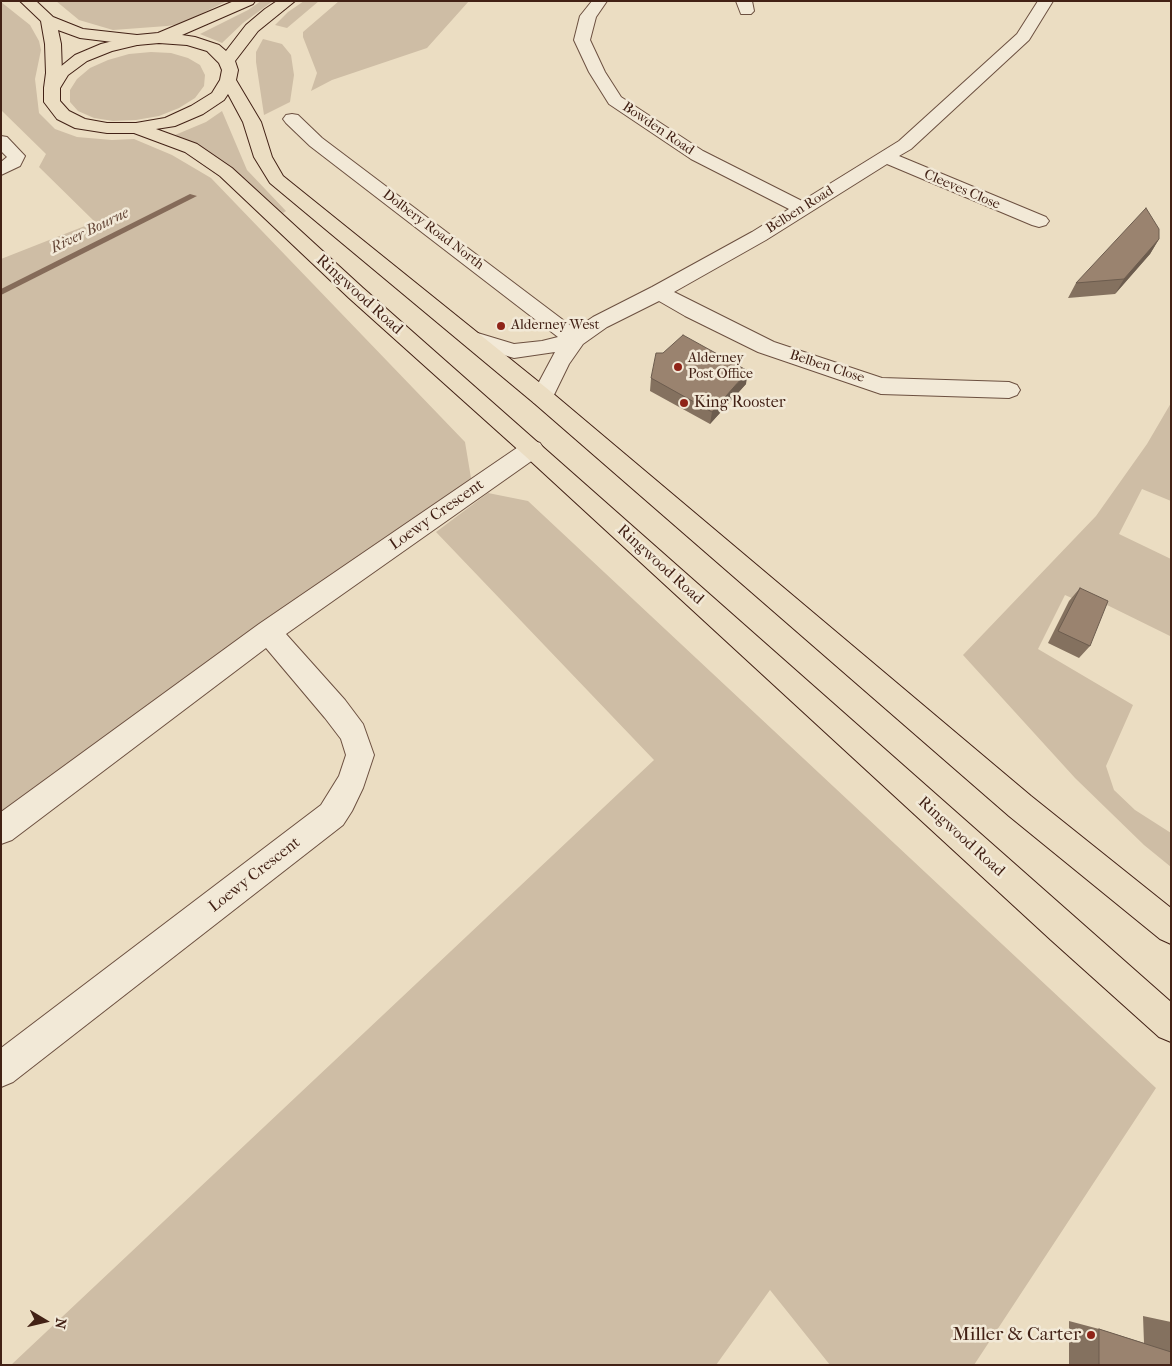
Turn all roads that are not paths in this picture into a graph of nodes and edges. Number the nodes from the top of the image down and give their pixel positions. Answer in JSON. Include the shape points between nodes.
{"nodes":[{"id":1,"x":27,"y":1,"type":"edge"},
{"id":2,"x":248,"y":1,"type":"edge"},
{"id":3,"x":288,"y":1,"type":"edge"},
{"id":4,"x":600,"y":1,"type":"edge"},
{"id":5,"x":1046,"y":1,"type":"edge"},
{"id":6,"x":48,"y":20,"type":"junction"},
{"id":7,"x":159,"y":38,"type":"junction"},
{"id":8,"x":137,"y":40,"type":"junction"},
{"id":9,"x":228,"y":71,"type":"junction"},
{"id":10,"x":52,"y":88,"type":"junction"},
{"id":11,"x":292,"y":119,"type":"dead end"},
{"id":12,"x":136,"y":128,"type":"junction"},
{"id":13,"x":1,"y":141,"type":"edge"},
{"id":14,"x":886,"y":157,"type":"junction"},
{"id":15,"x":1,"y":170,"type":"edge"},
{"id":16,"x":803,"y":208,"type":"junction"},
{"id":17,"x":1039,"y":221,"type":"dead end"},
{"id":18,"x":659,"y":292,"type":"junction"},
{"id":19,"x":471,"y":338,"type":"junction"},
{"id":20,"x":575,"y":339,"type":"junction"},
{"id":21,"x":1008,"y":390,"type":"dead end"},
{"id":22,"x":542,"y":397,"type":"junction"},
{"id":23,"x":532,"y":448,"type":"junction"},
{"id":24,"x":268,"y":632,"type":"junction"},
{"id":25,"x":1,"y":830,"type":"edge"},
{"id":26,"x":1171,"y":928,"type":"edge"},
{"id":27,"x":1171,"y":1025,"type":"edge"},
{"id":28,"x":1,"y":1070,"type":"edge"}],
"edges":[{"from":1,"to":6,"type":"main road"},
{"from":2,"to":7,"type":"main road"},
{"from":3,"to":9,"type":"main road","via":[[252,28]]},
{"from":4,"to":16,"type":"street","name":"Bowden Road","via":[[588,16],[582,40],[615,100],[697,155]]},
{"from":5,"to":14,"type":"street","name":"Belben Road","via":[[1023,37],[905,145]]},
{"from":6,"to":8,"type":"main road","via":[[80,33]]},
{"from":6,"to":10,"type":"main road","via":[[53,44]]},
{"from":7,"to":8,"type":"main road"},
{"from":7,"to":9,"type":"main road","via":[[189,40],[213,48]]},
{"from":8,"to":10,"type":"main road","via":[[82,58],[62,72]]},
{"from":9,"to":12,"type":"main road","via":[[218,96],[197,110],[169,122]]},
{"from":9,"to":19,"type":"main road","via":[[252,122],[263,156],[276,179]]},
{"from":10,"to":12,"type":"main road","via":[[52,102],[63,115],[81,124]]},
{"from":11,"to":20,"type":"street","name":"Dolbery Road North","via":[[316,142]]},
{"from":12,"to":23,"type":"main road","name":"Ringwood Road","via":[[192,148],[226,172],[356,293]]},
{"from":13,"to":15,"type":"street","via":[[16,156],[14,162]]},
{"from":14,"to":16,"type":"street","name":"Belben Road"},
{"from":14,"to":17,"type":"street","name":"Cleeves Close"},
{"from":16,"to":18,"type":"street","name":"Belben Road"},
{"from":18,"to":20,"type":"street","name":"Belben Road","via":[[600,322]]},
{"from":18,"to":21,"type":"street","name":"Belben Close","via":[[692,312],[766,347],[882,386]]},
{"from":19,"to":20,"type":"street","via":[[514,351]]},
{"from":19,"to":22,"type":"main road"},
{"from":20,"to":22,"type":"street","name":"Belben Road","via":[[559,362]]},
{"from":22,"to":26,"type":"main road","via":[[1020,806]]},
{"from":23,"to":24,"type":"street","name":"Loewy Crescent"},
{"from":23,"to":27,"type":"main road","name":"Ringwood Road"},
{"from":24,"to":25,"type":"street","name":"Loewy Crescent"},
{"from":24,"to":28,"type":"street","name":"Loewy Crescent","via":[[353,733],[360,755],[342,801],[332,815]]}]}
